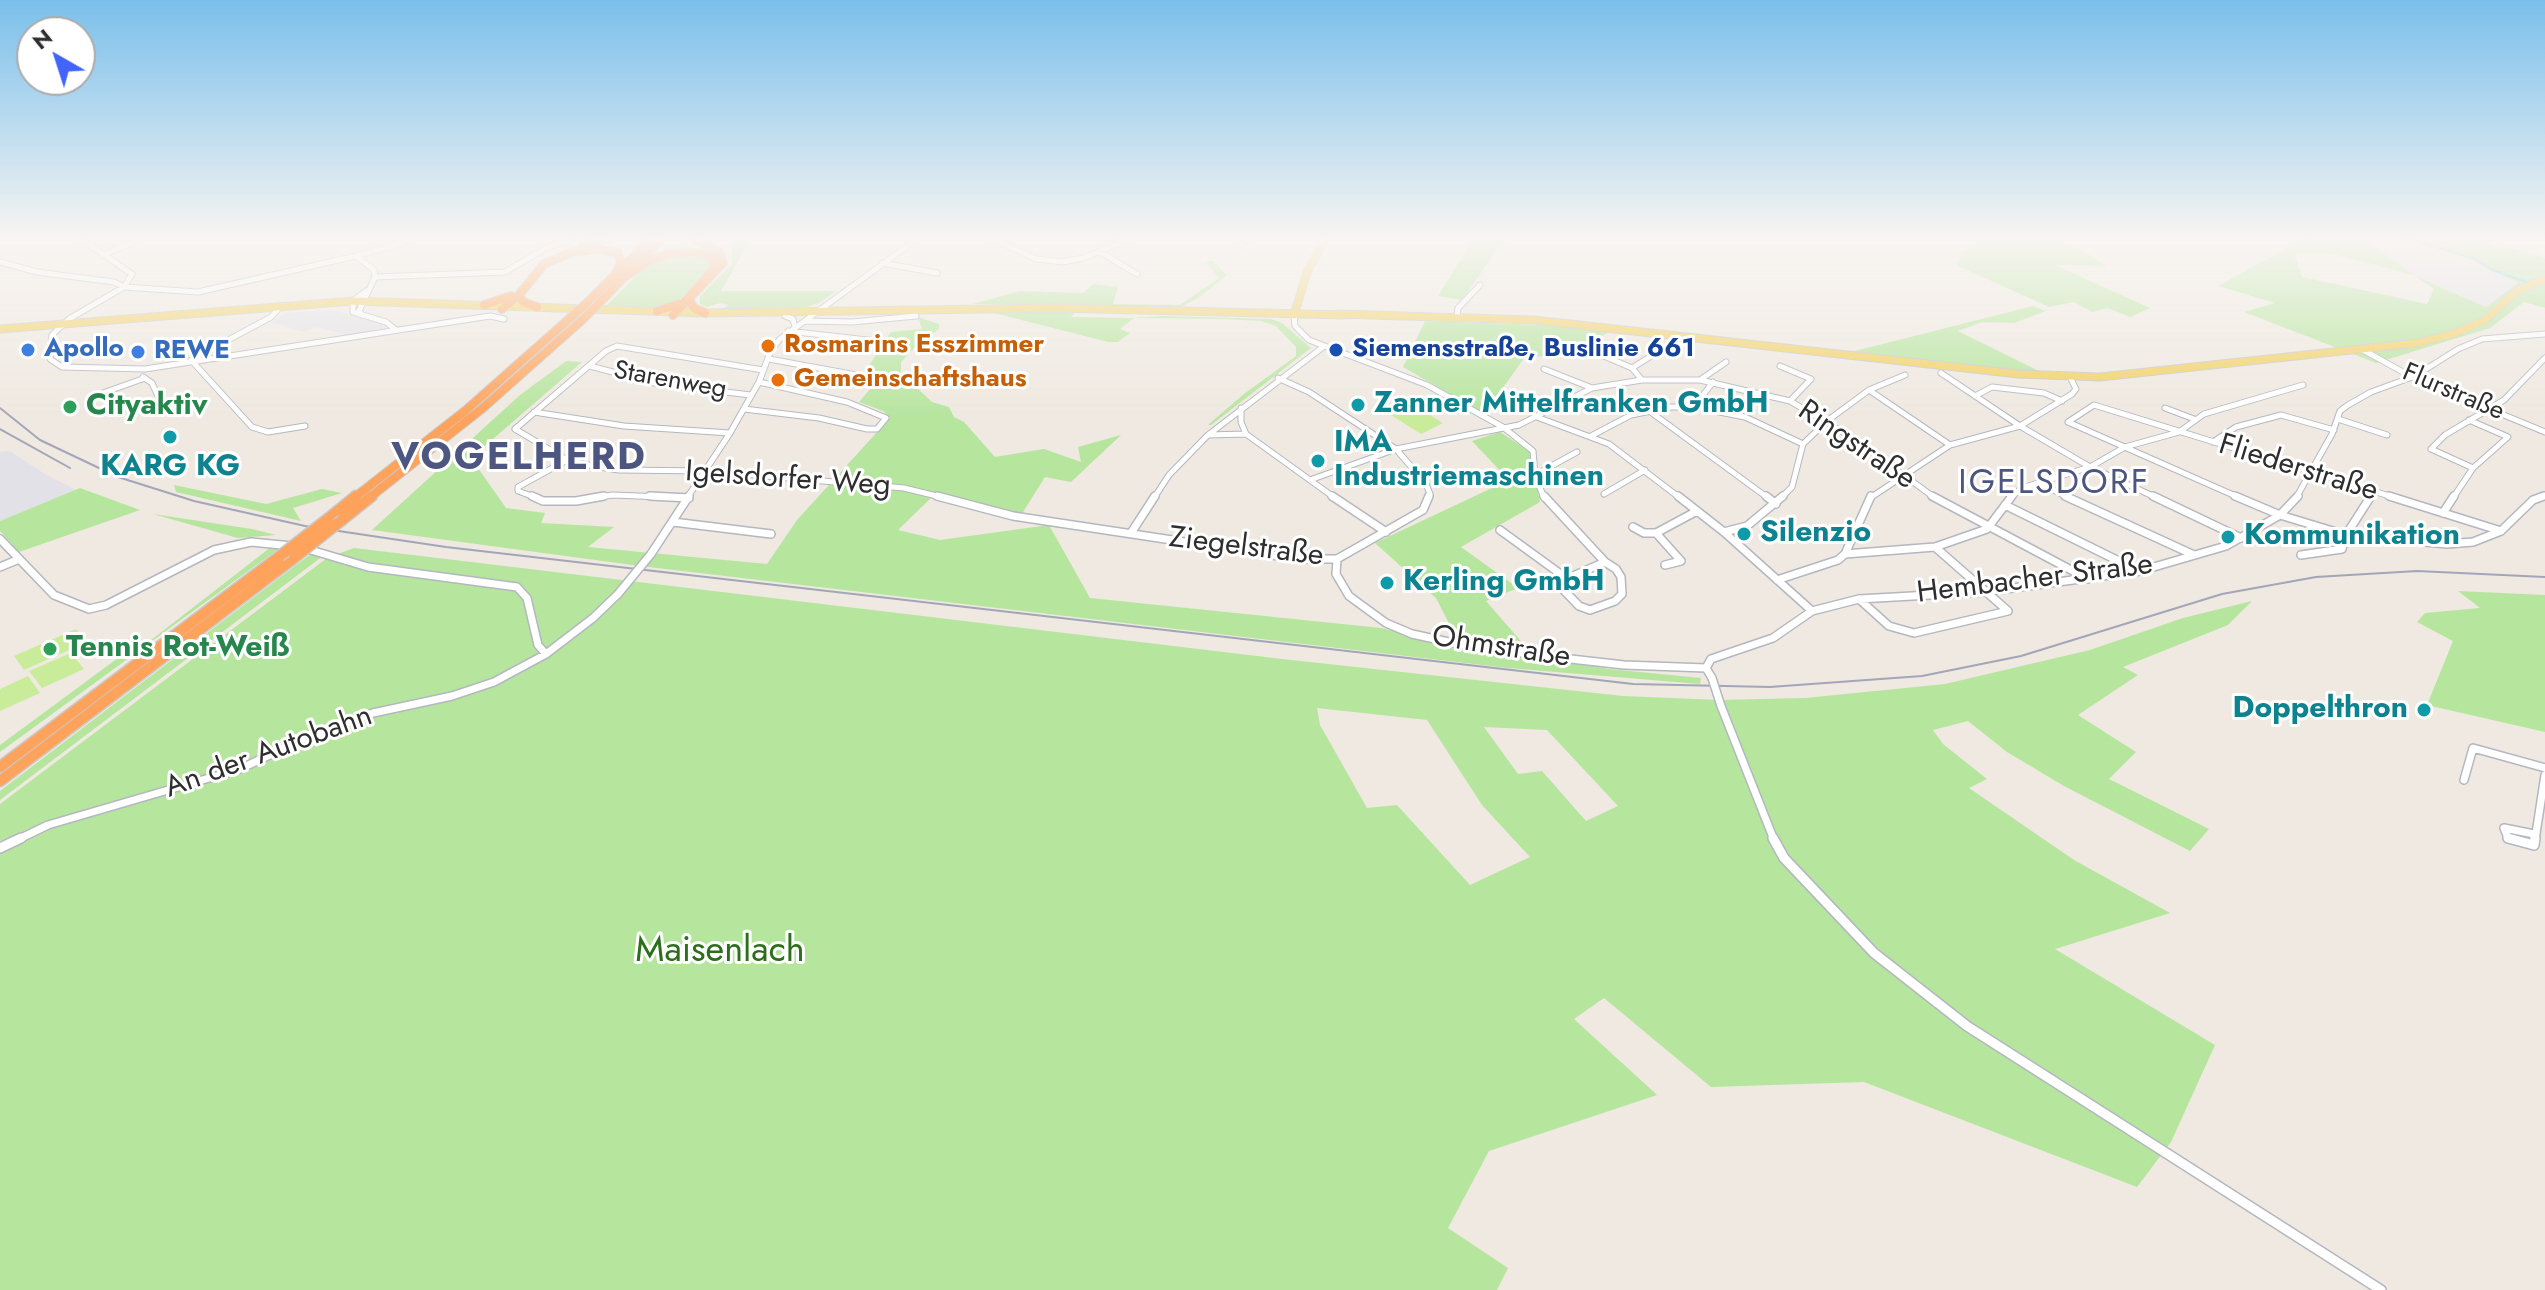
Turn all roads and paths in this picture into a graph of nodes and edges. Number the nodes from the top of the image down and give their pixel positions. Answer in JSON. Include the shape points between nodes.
{"nodes":[{"id":1,"x":104,"y":299,"type":"edge"},
{"id":2,"x":357,"y":299,"type":"edge"},
{"id":3,"x":365,"y":299,"type":"edge"},
{"id":4,"x":503,"y":299,"type":"edge"},
{"id":5,"x":511,"y":299,"type":"edge"},
{"id":6,"x":520,"y":299,"type":"edge"},
{"id":7,"x":591,"y":299,"type":"edge"},
{"id":8,"x":603,"y":299,"type":"edge"},
{"id":9,"x":687,"y":299,"type":"edge"},
{"id":10,"x":688,"y":299,"type":"edge"},
{"id":11,"x":832,"y":299,"type":"edge"},
{"id":12,"x":833,"y":299,"type":"edge"},
{"id":13,"x":1301,"y":299,"type":"edge"},
{"id":14,"x":1466,"y":299,"type":"edge"},
{"id":15,"x":2509,"y":299,"type":"edge"},
{"id":16,"x":353,"y":303,"type":"junction"},
{"id":17,"x":364,"y":303,"type":"junction"},
{"id":18,"x":484,"y":305,"type":"junction"},
{"id":19,"x":504,"y":306,"type":"junction"},
{"id":20,"x":280,"y":307,"type":"junction"},
{"id":21,"x":537,"y":307,"type":"junction"},
{"id":22,"x":679,"y":308,"type":"junction"},
{"id":23,"x":657,"y":311,"type":"joint"},
{"id":24,"x":705,"y":313,"type":"junction"},
{"id":25,"x":1258,"y":313,"type":"junction"},
{"id":26,"x":814,"y":314,"type":"junction"},
{"id":27,"x":1277,"y":314,"type":"junction"},
{"id":28,"x":1299,"y":314,"type":"junction"},
{"id":29,"x":363,"y":315,"type":"junction"},
{"id":30,"x":788,"y":315,"type":"junction"},
{"id":31,"x":916,"y":316,"type":"dead end"},
{"id":32,"x":1457,"y":317,"type":"junction"},
{"id":33,"x":504,"y":319,"type":"dead end"},
{"id":34,"x":803,"y":321,"type":"junction"},
{"id":35,"x":63,"y":324,"type":"junction"},
{"id":36,"x":1295,"y":326,"type":"junction"},
{"id":37,"x":48,"y":327,"type":"junction"},
{"id":38,"x":792,"y":329,"type":"junction"},
{"id":39,"x":0,"y":330,"type":"edge"},
{"id":40,"x":396,"y":330,"type":"junction"},
{"id":41,"x":1302,"y":333,"type":"junction"},
{"id":42,"x":2545,"y":334,"type":"edge"},
{"id":43,"x":52,"y":335,"type":"junction"},
{"id":44,"x":876,"y":341,"type":"dead end"},
{"id":45,"x":1323,"y":347,"type":"junction"},
{"id":46,"x":1585,"y":348,"type":"dead end"},
{"id":47,"x":1664,"y":348,"type":"dead end"},
{"id":48,"x":2363,"y":350,"type":"junction"},
{"id":49,"x":2545,"y":358,"type":"edge"},
{"id":50,"x":769,"y":359,"type":"junction"},
{"id":51,"x":191,"y":360,"type":"junction"},
{"id":52,"x":1726,"y":362,"type":"dead end"},
{"id":53,"x":590,"y":366,"type":"junction"},
{"id":54,"x":1780,"y":366,"type":"dead end"},
{"id":55,"x":1632,"y":368,"type":"junction"},
{"id":56,"x":1544,"y":369,"type":"dead end"},
{"id":57,"x":137,"y":370,"type":"junction"},
{"id":58,"x":763,"y":370,"type":"junction"},
{"id":59,"x":1941,"y":373,"type":"dead end"},
{"id":60,"x":1905,"y":375,"type":"dead end"},
{"id":61,"x":862,"y":376,"type":"dead end"},
{"id":62,"x":2070,"y":377,"type":"junction"},
{"id":63,"x":2412,"y":377,"type":"junction"},
{"id":64,"x":145,"y":378,"type":"junction"},
{"id":65,"x":1278,"y":378,"type":"junction"},
{"id":66,"x":1642,"y":380,"type":"junction"},
{"id":67,"x":1700,"y":380,"type":"junction"},
{"id":68,"x":759,"y":382,"type":"junction"},
{"id":69,"x":1713,"y":382,"type":"junction"},
{"id":70,"x":2303,"y":385,"type":"dead end"},
{"id":71,"x":1592,"y":388,"type":"junction"},
{"id":72,"x":1869,"y":390,"type":"junction"},
{"id":73,"x":103,"y":393,"type":"dead end"},
{"id":74,"x":157,"y":394,"type":"dead end"},
{"id":75,"x":751,"y":395,"type":"junction"},
{"id":76,"x":1975,"y":396,"type":"junction"},
{"id":77,"x":1790,"y":401,"type":"junction"},
{"id":78,"x":2062,"y":401,"type":"junction"},
{"id":79,"x":1694,"y":407,"type":"junction"},
{"id":80,"x":1241,"y":408,"type":"junction"},
{"id":81,"x":2165,"y":408,"type":"dead end"},
{"id":82,"x":744,"y":409,"type":"junction"},
{"id":83,"x":2490,"y":409,"type":"junction"},
{"id":84,"x":1648,"y":410,"type":"junction"},
{"id":85,"x":534,"y":412,"type":"junction"},
{"id":86,"x":1534,"y":416,"type":"junction"},
{"id":87,"x":2194,"y":419,"type":"junction"},
{"id":88,"x":2338,"y":419,"type":"junction"},
{"id":89,"x":2469,"y":420,"type":"junction"},
{"id":90,"x":1827,"y":421,"type":"junction"},
{"id":91,"x":305,"y":426,"type":"dead end"},
{"id":92,"x":2020,"y":426,"type":"junction"},
{"id":93,"x":1503,"y":427,"type":"junction"},
{"id":94,"x":2334,"y":430,"type":"junction"},
{"id":95,"x":2179,"y":432,"type":"junction"},
{"id":96,"x":2545,"y":432,"type":"edge"},
{"id":97,"x":730,"y":433,"type":"junction"},
{"id":98,"x":1246,"y":434,"type":"junction"},
{"id":99,"x":1208,"y":435,"type":"junction"},
{"id":100,"x":2387,"y":435,"type":"dead end"},
{"id":101,"x":1591,"y":436,"type":"junction"},
{"id":102,"x":2213,"y":442,"type":"junction"},
{"id":103,"x":1803,"y":444,"type":"junction"},
{"id":104,"x":1950,"y":445,"type":"junction"},
{"id":105,"x":2125,"y":447,"type":"junction"},
{"id":106,"x":1396,"y":449,"type":"junction"},
{"id":107,"x":1577,"y":452,"type":"dead end"},
{"id":108,"x":567,"y":460,"type":"junction"},
{"id":109,"x":2090,"y":467,"type":"junction"},
{"id":110,"x":2473,"y":468,"type":"junction"},
{"id":111,"x":1645,"y":470,"type":"junction"},
{"id":112,"x":707,"y":471,"type":"junction"},
{"id":113,"x":2313,"y":472,"type":"junction"},
{"id":114,"x":1535,"y":475,"type":"junction"},
{"id":115,"x":1901,"y":475,"type":"junction"},
{"id":116,"x":1310,"y":480,"type":"junction"},
{"id":117,"x":2040,"y":483,"type":"junction"},
{"id":118,"x":2374,"y":492,"type":"junction"},
{"id":119,"x":1604,"y":494,"type":"dead end"},
{"id":120,"x":2545,"y":496,"type":"edge"},
{"id":121,"x":689,"y":498,"type":"junction"},
{"id":122,"x":1776,"y":504,"type":"junction"},
{"id":123,"x":2005,"y":505,"type":"junction"},
{"id":124,"x":1697,"y":511,"type":"junction"},
{"id":125,"x":2443,"y":513,"type":"junction"},
{"id":126,"x":2280,"y":515,"type":"junction"},
{"id":127,"x":673,"y":522,"type":"junction"},
{"id":128,"x":1633,"y":527,"type":"dead end"},
{"id":129,"x":1987,"y":529,"type":"junction"},
{"id":130,"x":1500,"y":530,"type":"dead end"},
{"id":131,"x":2501,"y":531,"type":"junction"},
{"id":132,"x":1386,"y":532,"type":"junction"},
{"id":133,"x":1724,"y":532,"type":"junction"},
{"id":134,"x":1131,"y":533,"type":"junction"},
{"id":135,"x":1656,"y":533,"type":"junction"},
{"id":136,"x":771,"y":534,"type":"dead end"},
{"id":137,"x":2346,"y":535,"type":"junction"},
{"id":138,"x":2241,"y":538,"type":"junction"},
{"id":139,"x":0,"y":539,"type":"edge"},
{"id":140,"x":1935,"y":547,"type":"junction"},
{"id":141,"x":1845,"y":554,"type":"junction"},
{"id":142,"x":2194,"y":555,"type":"junction"},
{"id":143,"x":2301,"y":555,"type":"dead end"},
{"id":144,"x":1337,"y":559,"type":"junction"},
{"id":145,"x":17,"y":560,"type":"junction"},
{"id":146,"x":1605,"y":562,"type":"junction"},
{"id":147,"x":1665,"y":565,"type":"dead end"},
{"id":148,"x":0,"y":567,"type":"edge"},
{"id":149,"x":2140,"y":571,"type":"junction"},
{"id":150,"x":1566,"y":578,"type":"junction"},
{"id":151,"x":2088,"y":579,"type":"junction"},
{"id":152,"x":1777,"y":580,"type":"junction"},
{"id":153,"x":1983,"y":592,"type":"junction"},
{"id":154,"x":1859,"y":599,"type":"junction"},
{"id":155,"x":1812,"y":611,"type":"junction"},
{"id":156,"x":546,"y":654,"type":"junction"},
{"id":157,"x":1706,"y":668,"type":"junction"},
{"id":158,"x":0,"y":767,"type":"edge"},
{"id":159,"x":2545,"y":768,"type":"edge"},
{"id":160,"x":2545,"y":775,"type":"edge"},
{"id":161,"x":2464,"y":780,"type":"dead end"},
{"id":162,"x":0,"y":781,"type":"edge"},
{"id":163,"x":2534,"y":834,"type":"dead end"},
{"id":164,"x":0,"y":848,"type":"edge"},
{"id":165,"x":2381,"y":1290,"type":"edge"}],
"edges":[{"from":1,"to":35,"type":"street"},
{"from":2,"to":16,"type":"street"},
{"from":3,"to":17,"type":"street"},
{"from":4,"to":18,"type":"highway"},
{"from":5,"to":19,"type":"highway"},
{"from":6,"to":21,"type":"highway"},
{"from":7,"to":158,"type":"highway","bridge":true,"via":[[465,411]]},
{"from":8,"to":162,"type":"highway","bridge":true,"via":[[484,407]]},
{"from":9,"to":22,"type":"highway"},
{"from":10,"to":22,"type":"highway"},
{"from":11,"to":30,"type":"street"},
{"from":12,"to":26,"type":"street","name":"An der Autobahn"},
{"from":13,"to":28,"type":"main road"},
{"from":14,"to":32,"type":"street"},
{"from":15,"to":48,"type":"main road","via":[[2485,320],[2453,334]]},
{"from":16,"to":17,"type":"main road"},
{"from":16,"to":20,"type":"main road"},
{"from":16,"to":29,"type":"street","via":[[353,312]]},
{"from":17,"to":18,"type":"main road"},
{"from":17,"to":19,"type":"main road"},
{"from":17,"to":29,"type":"street","via":[[359,311]]},
{"from":18,"to":19,"type":"main road"},
{"from":19,"to":21,"type":"main road"},
{"from":19,"to":22,"type":"main road"},
{"from":20,"to":35,"type":"main road"},
{"from":20,"to":51,"type":"street"},
{"from":21,"to":23,"type":"main road"},
{"from":22,"to":23,"type":"highway"},
{"from":22,"to":24,"type":"main road"},
{"from":22,"to":24,"type":"highway"},
{"from":22,"to":30,"type":"main road"},
{"from":24,"to":30,"type":"main road"},
{"from":25,"to":26,"type":"main road","via":[[1029,308]]},
{"from":25,"to":27,"type":"main road"},
{"from":25,"to":28,"type":"main road"},
{"from":26,"to":30,"type":"main road"},
{"from":26,"to":34,"type":"street","name":"An der Autobahn"},
{"from":27,"to":28,"type":"main road"},
{"from":27,"to":36,"type":"street"},
{"from":28,"to":32,"type":"main road"},
{"from":28,"to":36,"type":"street"},
{"from":28,"to":41,"type":"street"},
{"from":29,"to":40,"type":"street"},
{"from":30,"to":38,"type":"street"},
{"from":31,"to":34,"type":"street"},
{"from":32,"to":62,"type":"main road","via":[[1534,320]]},
{"from":33,"to":40,"type":"street","via":[[490,316]]},
{"from":34,"to":38,"type":"street","name":"An der Autobahn"},
{"from":35,"to":37,"type":"main road"},
{"from":35,"to":39,"type":"main road"},
{"from":35,"to":43,"type":"street"},
{"from":36,"to":41,"type":"street"},
{"from":37,"to":39,"type":"main road"},
{"from":37,"to":43,"type":"street"},
{"from":38,"to":44,"type":"street"},
{"from":38,"to":50,"type":"street","name":"An der Autobahn"},
{"from":40,"to":51,"type":"street"},
{"from":41,"to":45,"type":"street"},
{"from":42,"to":63,"type":"street","name":"Hembacher Straße","via":[[2482,339]]},
{"from":43,"to":57,"type":"street","via":[[50,359],[55,365]]},
{"from":45,"to":65,"type":"street"},
{"from":45,"to":93,"type":"street","via":[[1427,385]]},
{"from":46,"to":55,"type":"street"},
{"from":47,"to":55,"type":"street"},
{"from":48,"to":62,"type":"main road"},
{"from":48,"to":63,"type":"street","name":"Flurstraße"},
{"from":49,"to":83,"type":"street"},
{"from":50,"to":58,"type":"street","name":"An der Autobahn"},
{"from":50,"to":61,"type":"street"},
{"from":51,"to":57,"type":"street"},
{"from":51,"to":91,"type":"street","via":[[252,427],[268,432]]},
{"from":52,"to":67,"type":"street"},
{"from":53,"to":58,"type":"street","via":[[606,351],[631,346]]},
{"from":53,"to":75,"type":"street","name":"Starenweg","via":[[658,384]]},
{"from":53,"to":85,"type":"street"},
{"from":54,"to":77,"type":"street","via":[[1811,379]]},
{"from":55,"to":66,"type":"street"},
{"from":56,"to":71,"type":"street"},
{"from":57,"to":64,"type":"street"},
{"from":58,"to":68,"type":"street","name":"An der Autobahn"},
{"from":59,"to":76,"type":"street"},
{"from":60,"to":72,"type":"street"},
{"from":62,"to":78,"type":"street","via":[[2076,389]]},
{"from":63,"to":83,"type":"street","name":"Flurstraße"},
{"from":63,"to":88,"type":"street","name":"Hembacher Straße","via":[[2371,392],[2340,411]]},
{"from":64,"to":73,"type":"street"},
{"from":64,"to":74,"type":"street"},
{"from":65,"to":80,"type":"street"},
{"from":65,"to":106,"type":"street","name":"Ziegelstraße"},
{"from":66,"to":67,"type":"street","name":"Ringstraße"},
{"from":66,"to":71,"type":"street","name":"Ringstraße"},
{"from":67,"to":69,"type":"street","name":"Ringstraße"},
{"from":68,"to":75,"type":"street","name":"An der Autobahn"},
{"from":68,"to":82,"type":"street","via":[[847,402],[886,418],[883,425],[867,429]]},
{"from":69,"to":77,"type":"street","name":"Ringstraße"},
{"from":69,"to":79,"type":"street"},
{"from":70,"to":87,"type":"street"},
{"from":71,"to":86,"type":"street","name":"Ringstraße"},
{"from":72,"to":90,"type":"street"},
{"from":72,"to":104,"type":"street"},
{"from":75,"to":82,"type":"street","name":"An der Autobahn"},
{"from":76,"to":78,"type":"street","via":[[1992,387],[2044,393]]},
{"from":76,"to":92,"type":"street"},
{"from":77,"to":90,"type":"street","name":"Ringstraße"},
{"from":78,"to":92,"type":"street"},
{"from":79,"to":84,"type":"street"},
{"from":79,"to":103,"type":"street","via":[[1745,417]]},
{"from":80,"to":98,"type":"street"},
{"from":80,"to":99,"type":"street"},
{"from":81,"to":87,"type":"street"},
{"from":82,"to":97,"type":"street","name":"An der Autobahn"},
{"from":83,"to":89,"type":"street"},
{"from":83,"to":96,"type":"street","name":"Flurstraße"},
{"from":84,"to":101,"type":"street"},
{"from":84,"to":122,"type":"street"},
{"from":85,"to":97,"type":"street","via":[[624,426]]},
{"from":85,"to":108,"type":"street","name":"Igelsdorfer Weg","via":[[518,425],[518,433]]},
{"from":86,"to":93,"type":"street","name":"Ringstraße"},
{"from":86,"to":101,"type":"street"},
{"from":87,"to":95,"type":"street"},
{"from":88,"to":94,"type":"street","name":"Hembacher Straße"},
{"from":88,"to":100,"type":"street"},
{"from":89,"to":110,"type":"street","via":[[2508,437]]},
{"from":89,"to":110,"type":"street","via":[[2431,449]]},
{"from":90,"to":103,"type":"street"},
{"from":90,"to":115,"type":"street","name":"Ringstraße"},
{"from":92,"to":104,"type":"street"},
{"from":92,"to":109,"type":"street"},
{"from":93,"to":106,"type":"street","name":"Ringstraße"},
{"from":93,"to":114,"type":"street","via":[[1533,451]]},
{"from":94,"to":102,"type":"street","via":[[2281,415],[2236,427]]},
{"from":94,"to":113,"type":"street","name":"Hembacher Straße"},
{"from":95,"to":102,"type":"street","name":"Fliederstraße"},
{"from":95,"to":105,"type":"street"},
{"from":95,"to":105,"type":"street","name":"Fliederstraße","via":[[2094,405],[2068,422]]},
{"from":97,"to":112,"type":"street","name":"An der Autobahn"},
{"from":98,"to":99,"type":"street"},
{"from":98,"to":116,"type":"street"},
{"from":99,"to":134,"type":"street","via":[[1169,475]]},
{"from":101,"to":111,"type":"street"},
{"from":102,"to":113,"type":"street","name":"Fliederstraße"},
{"from":103,"to":122,"type":"street","via":[[1792,487]]},
{"from":104,"to":115,"type":"street"},
{"from":105,"to":109,"type":"street"},
{"from":105,"to":126,"type":"street"},
{"from":106,"to":116,"type":"street","name":"Ringstraße"},
{"from":106,"to":132,"type":"street","name":"Ziegelstraße","via":[[1430,494],[1423,510]]},
{"from":107,"to":114,"type":"street"},
{"from":108,"to":112,"type":"street","name":"Igelsdorfer Weg","via":[[619,470]]},
{"from":108,"to":121,"type":"street","via":[[524,482],[518,491],[543,501],[613,495]]},
{"from":109,"to":117,"type":"street"},
{"from":109,"to":138,"type":"street"},
{"from":110,"to":125,"type":"street"},
{"from":111,"to":119,"type":"street"},
{"from":111,"to":124,"type":"street"},
{"from":112,"to":121,"type":"street","name":"An der Autobahn"},
{"from":112,"to":134,"type":"street","name":"Igelsdorfer Weg","via":[[871,484],[1013,516]]},
{"from":113,"to":118,"type":"street","name":"Fliederstraße"},
{"from":113,"to":126,"type":"street","name":"Hembacher Straße"},
{"from":114,"to":146,"type":"street","via":[[1545,500]]},
{"from":115,"to":129,"type":"street","name":"Ringstraße"},
{"from":115,"to":141,"type":"street","via":[[1869,499]]},
{"from":116,"to":132,"type":"street"},
{"from":117,"to":123,"type":"street","via":[[2022,488]]},
{"from":117,"to":142,"type":"street"},
{"from":118,"to":125,"type":"street","name":"Fliederstraße"},
{"from":118,"to":137,"type":"street"},
{"from":120,"to":131,"type":"street","via":[[2533,500]]},
{"from":121,"to":127,"type":"street","name":"An der Autobahn"},
{"from":122,"to":133,"type":"street","via":[[1747,526]]},
{"from":123,"to":129,"type":"street"},
{"from":123,"to":149,"type":"street"},
{"from":124,"to":133,"type":"street"},
{"from":124,"to":135,"type":"street"},
{"from":125,"to":131,"type":"street","name":"Fliederstraße"},
{"from":126,"to":137,"type":"street"},
{"from":126,"to":138,"type":"street","name":"Hembacher Straße"},
{"from":127,"to":136,"type":"street"},
{"from":127,"to":156,"type":"street","name":"An der Autobahn","bridge":true,"via":[[618,594]]},
{"from":128,"to":135,"type":"street"},
{"from":129,"to":140,"type":"street"},
{"from":129,"to":151,"type":"street","name":"Ringstraße"},
{"from":130,"to":150,"type":"street"},
{"from":131,"to":137,"type":"street","via":[[2447,544]]},
{"from":132,"to":144,"type":"street","name":"Ziegelstraße"},
{"from":133,"to":152,"type":"street"},
{"from":134,"to":144,"type":"street","name":"Ziegelstraße","via":[[1298,559]]},
{"from":135,"to":147,"type":"street","via":[[1681,561]]},
{"from":137,"to":143,"type":"street","via":[[2342,549]]},
{"from":138,"to":142,"type":"street","name":"Hembacher Straße"},
{"from":139,"to":145,"type":"street"},
{"from":140,"to":141,"type":"street"},
{"from":140,"to":153,"type":"street"},
{"from":141,"to":152,"type":"street"},
{"from":142,"to":149,"type":"street","name":"Hembacher Straße"},
{"from":144,"to":157,"type":"street","name":"Ohmstraße","via":[[1336,574],[1349,596],[1386,623],[1412,634],[1608,664]]},
{"from":145,"to":148,"type":"street"},
{"from":145,"to":156,"type":"street","via":[[54,595],[89,609],[214,550],[251,542],[322,551],[368,567],[510,585],[527,598],[538,645]]},
{"from":146,"to":150,"type":"street"},
{"from":146,"to":150,"type":"street","via":[[1621,577],[1622,594],[1615,601],[1590,610],[1579,606],[1558,587]]},
{"from":149,"to":151,"type":"street","name":"Hembacher Straße"},
{"from":151,"to":153,"type":"street","name":"Hembacher Straße"},
{"from":152,"to":155,"type":"street"},
{"from":153,"to":154,"type":"street","name":"Hembacher Straße"},
{"from":153,"to":154,"type":"street","via":[[2008,611],[1914,633],[1889,626]]},
{"from":154,"to":155,"type":"street","name":"Hembacher Straße"},
{"from":155,"to":157,"type":"street","via":[[1773,638],[1711,659]]},
{"from":156,"to":164,"type":"street","name":"An der Autobahn","via":[[475,689],[373,713],[240,769],[57,822]]},
{"from":157,"to":165,"type":"street","bridge":true,"via":[[1769,832],[1784,858],[1874,953],[1967,1026]]},
{"from":159,"to":161,"type":"street","via":[[2473,748]]},
{"from":160,"to":163,"type":"street"}]}
